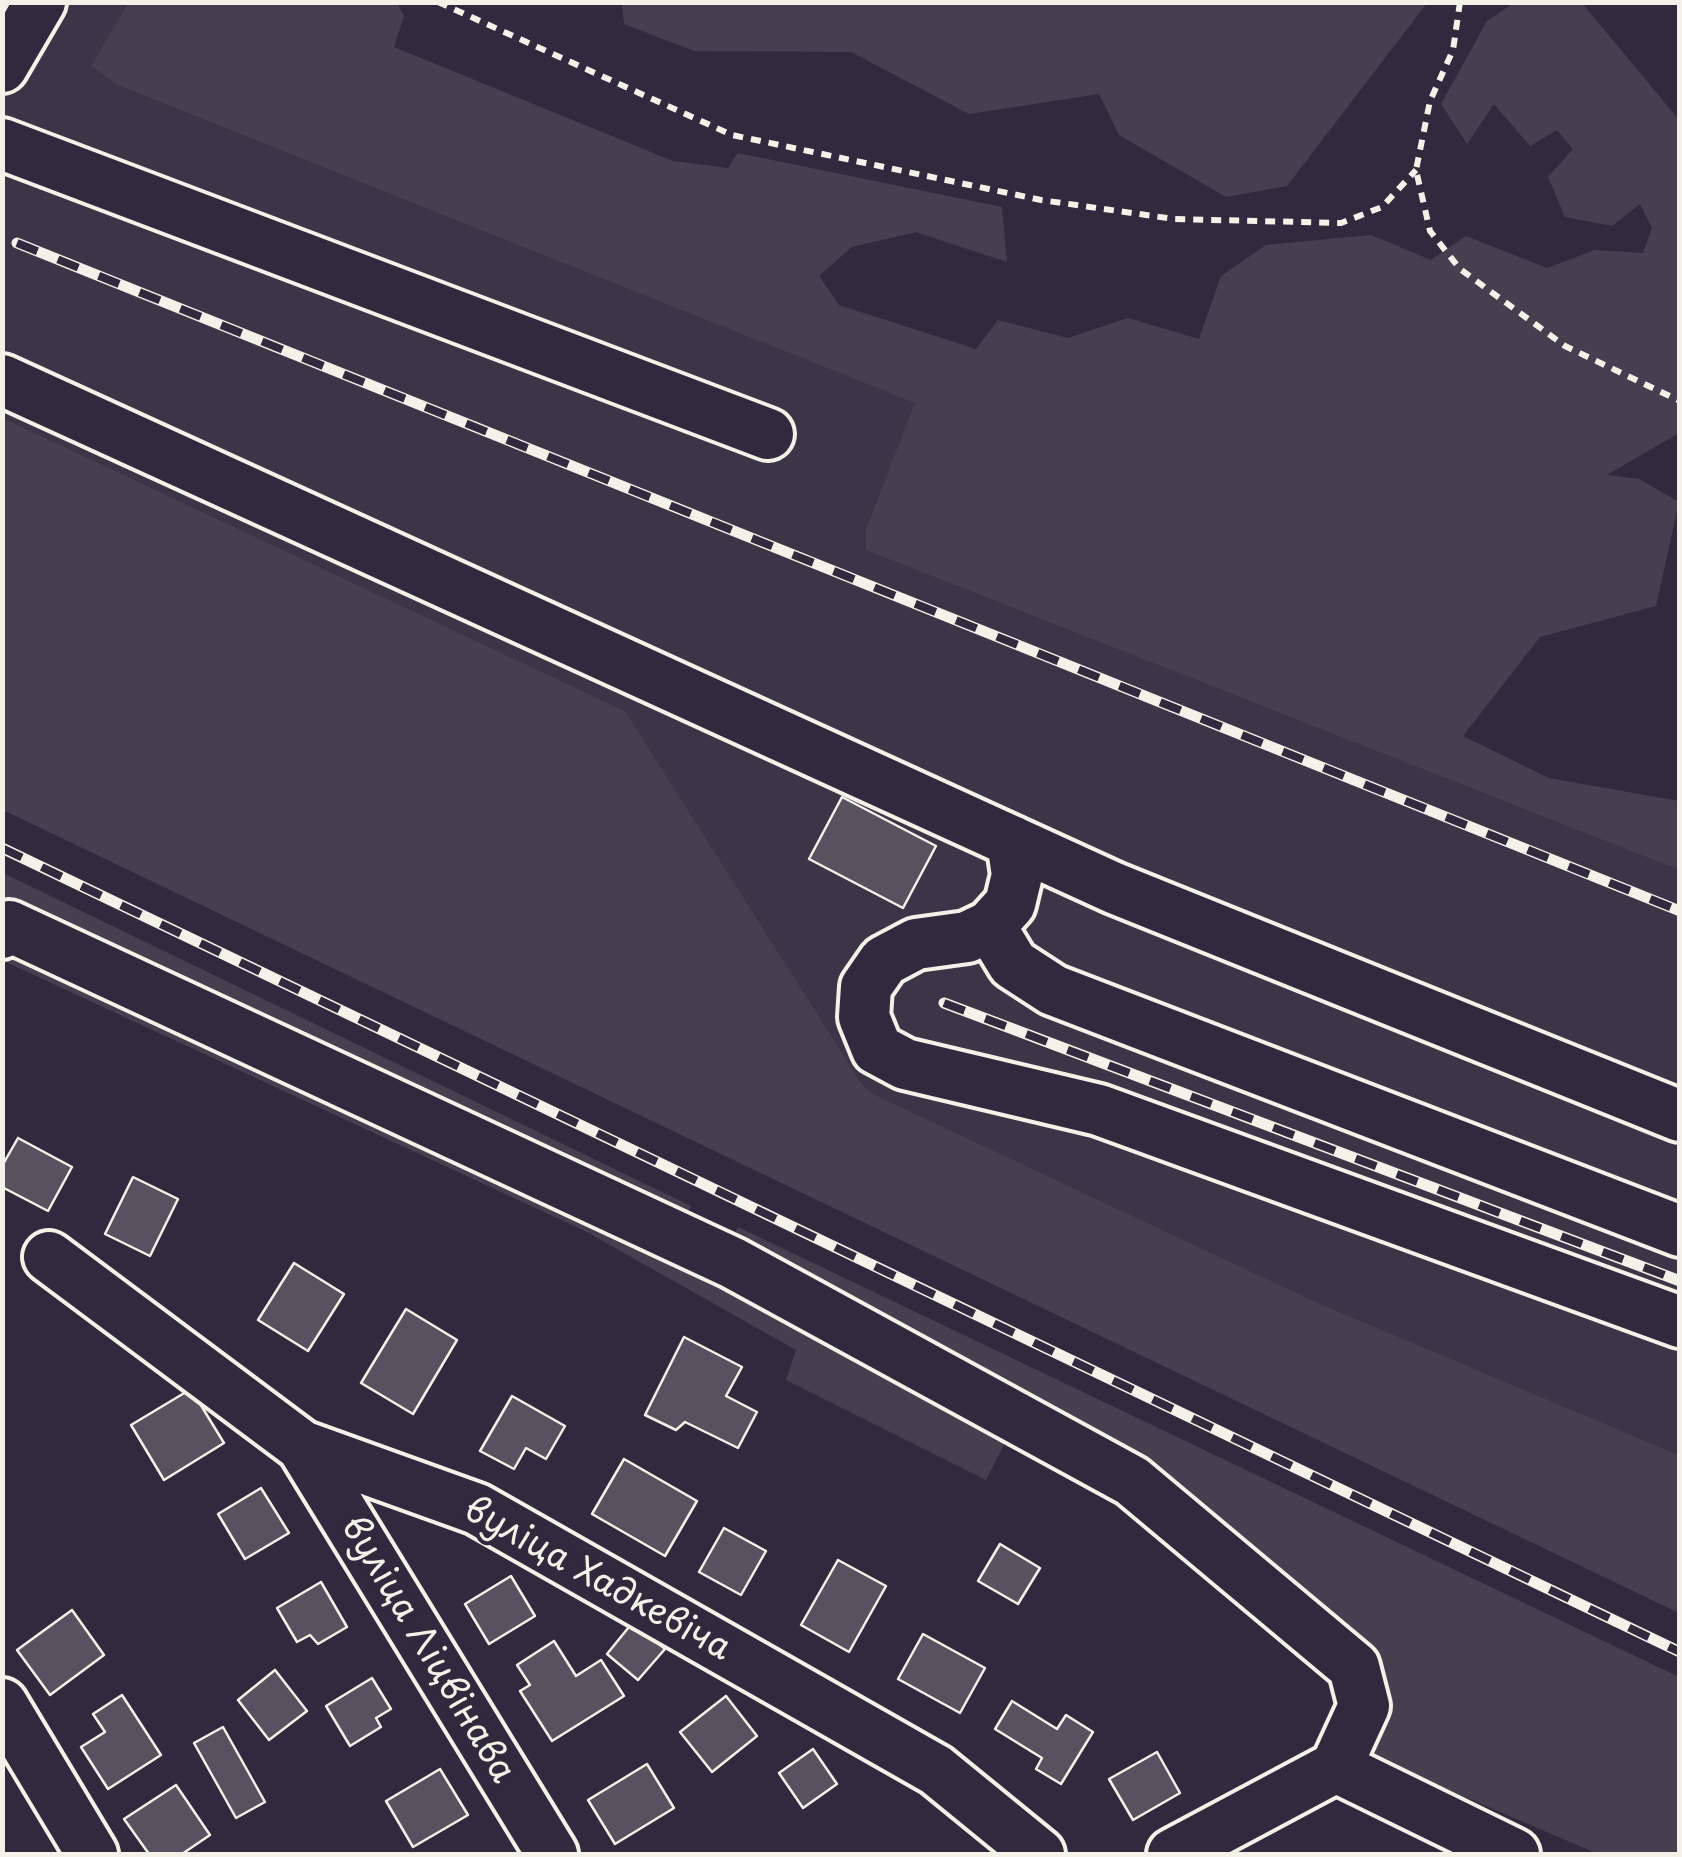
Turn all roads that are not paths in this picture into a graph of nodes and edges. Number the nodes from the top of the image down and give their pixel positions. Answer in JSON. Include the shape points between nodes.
{"nodes":[{"id":1,"x":40,"y":2,"type":"edge"},
{"id":2,"x":2,"y":67,"type":"edge"},
{"id":3,"x":2,"y":144,"type":"edge"},
{"id":4,"x":2,"y":380,"type":"edge"},
{"id":5,"x":768,"y":434,"type":"dead end"},
{"id":6,"x":1012,"y":841,"type":"junction"},
{"id":7,"x":990,"y":926,"type":"junction"},
{"id":8,"x":2,"y":933,"type":"edge"},
{"id":9,"x":1680,"y":1116,"type":"edge"},
{"id":10,"x":1680,"y":1231,"type":"edge"},
{"id":11,"x":48,"y":1257,"type":"dead end"},
{"id":12,"x":1680,"y":1322,"type":"edge"},
{"id":13,"x":302,"y":1446,"type":"junction"},
{"id":14,"x":2,"y":1704,"type":"edge"},
{"id":15,"x":1336,"y":1768,"type":"junction"},
{"id":16,"x":92,"y":1854,"type":"edge"},
{"id":17,"x":552,"y":1854,"type":"edge"},
{"id":18,"x":1039,"y":1854,"type":"edge"},
{"id":19,"x":1173,"y":1854,"type":"edge"},
{"id":20,"x":1514,"y":1854,"type":"edge"}],
"edges":[{"from":1,"to":2,"type":"street"},
{"from":3,"to":5,"type":"street"},
{"from":4,"to":6,"type":"street"},
{"from":6,"to":7,"type":"street","via":[[1018,875],[1010,904]]},
{"from":6,"to":9,"type":"street"},
{"from":7,"to":10,"type":"street","via":[[1012,964],[1053,990]]},
{"from":7,"to":12,"type":"street","via":[[916,944],[884,961],[866,987],[864,1017],[877,1048],[905,1064],[1099,1110]]},
{"from":8,"to":15,"type":"street","via":[[8,926],[733,1262],[1132,1481],[1354,1667],[1364,1706]]},
{"from":11,"to":13,"type":"street","name":"вуліца Хадкевіча"},
{"from":13,"to":17,"type":"street","name":"вуліца Ліцвінава"},
{"from":13,"to":18,"type":"street","name":"вуліца Хадкевіча","via":[[477,1510],[936,1770]]},
{"from":14,"to":16,"type":"street"},
{"from":15,"to":19,"type":"street"},
{"from":15,"to":20,"type":"street"}]}
